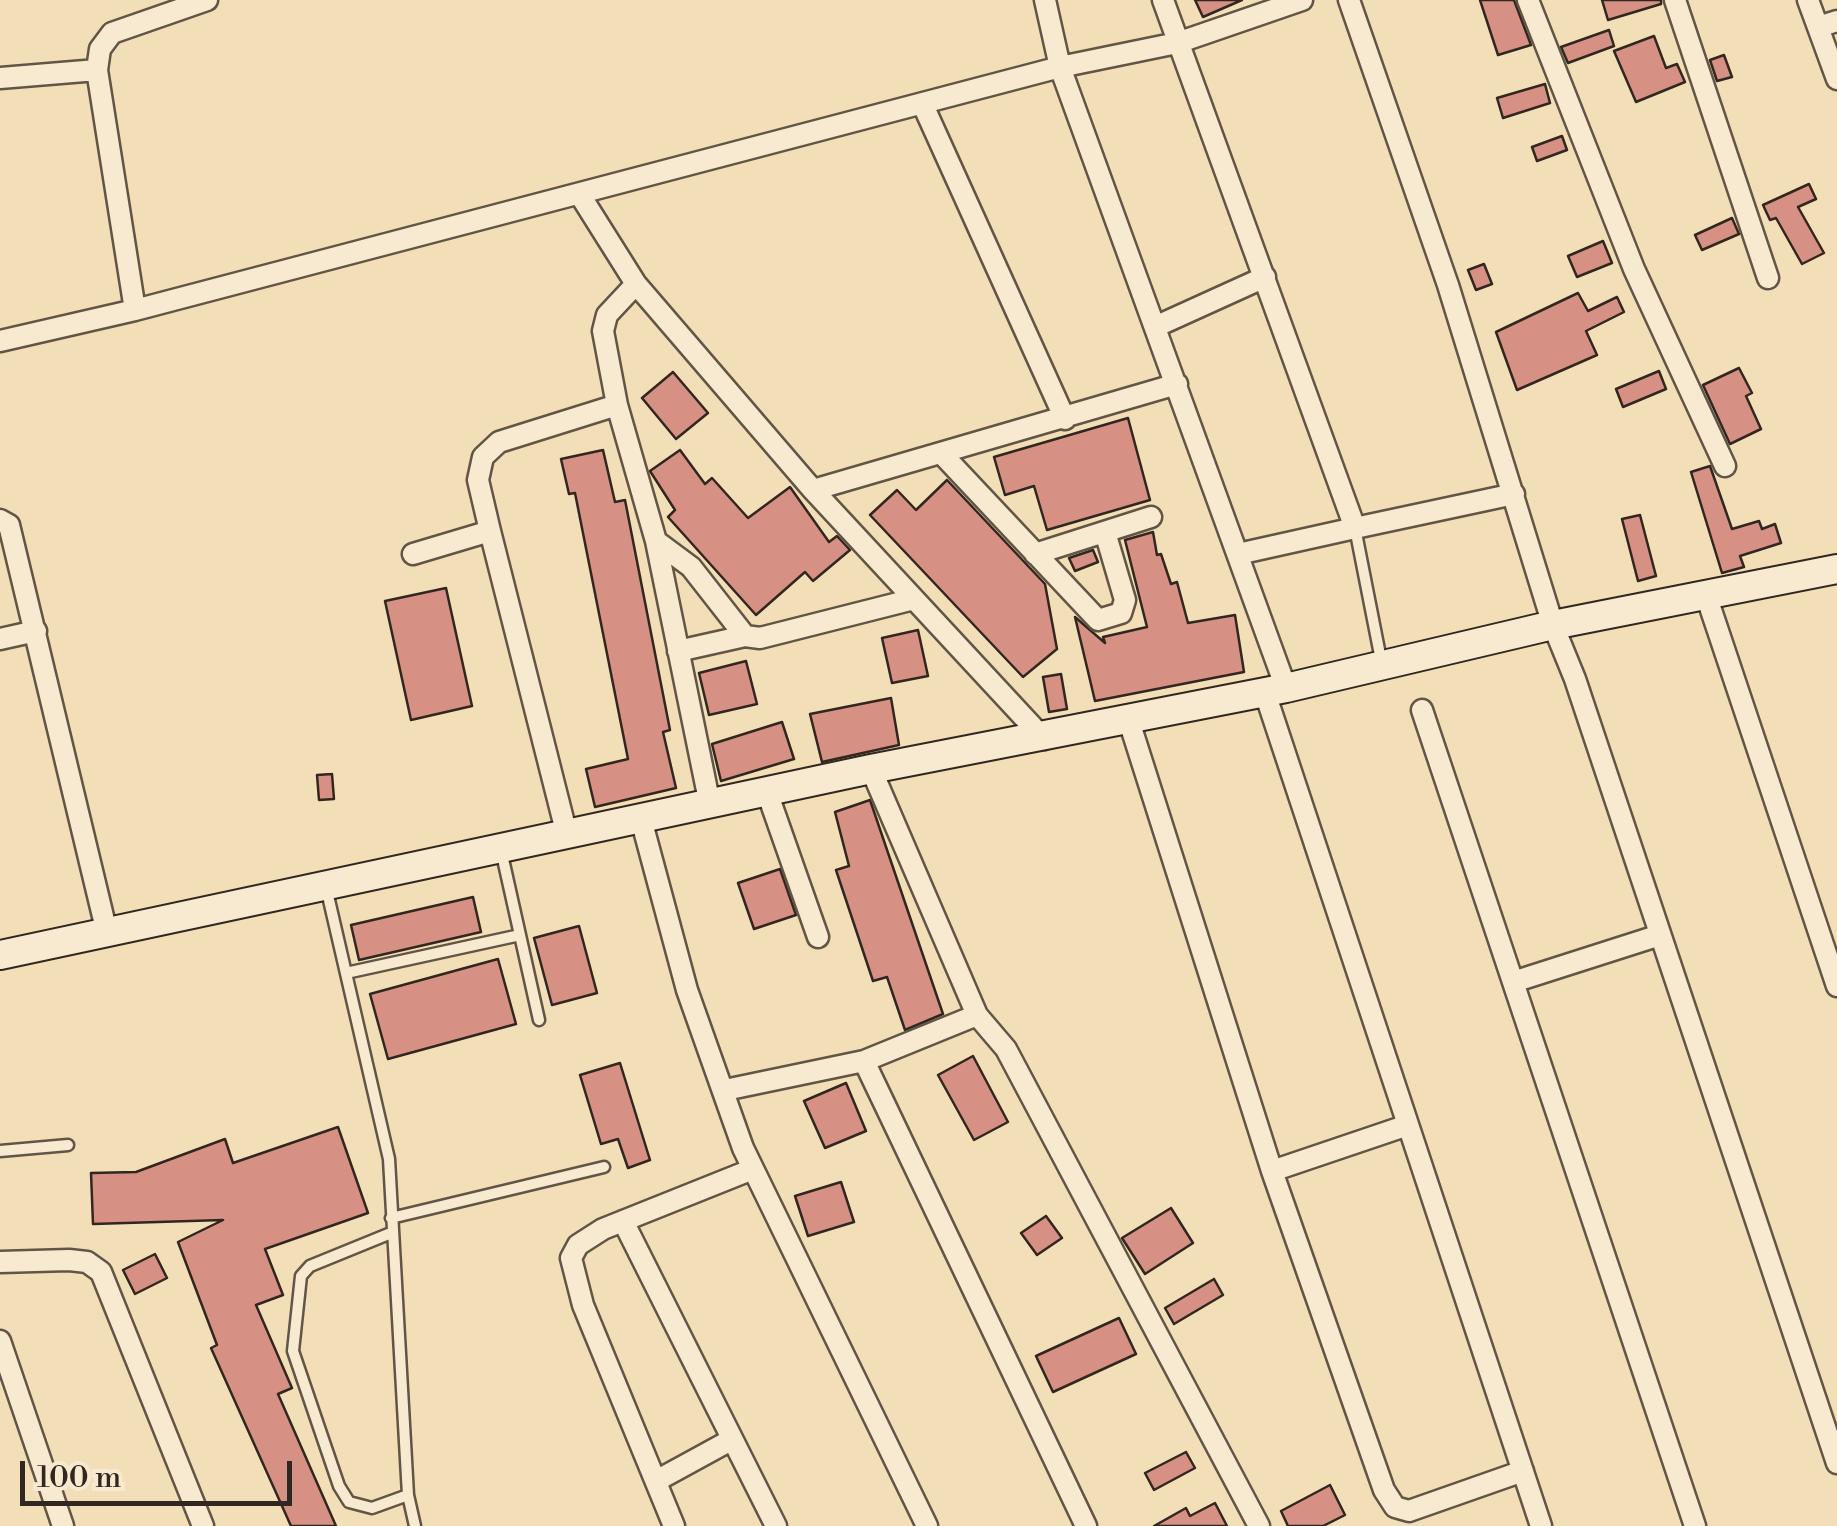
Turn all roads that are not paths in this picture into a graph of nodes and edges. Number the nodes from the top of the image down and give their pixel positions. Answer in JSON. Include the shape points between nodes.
{"nodes":[{"id":1,"x":207,"y":0,"type":"edge"},
{"id":2,"x":1046,"y":0,"type":"edge"},
{"id":3,"x":1163,"y":0,"type":"edge"},
{"id":4,"x":1302,"y":0,"type":"edge"},
{"id":5,"x":1348,"y":0,"type":"edge"},
{"id":6,"x":1528,"y":0,"type":"edge"},
{"id":7,"x":1675,"y":0,"type":"edge"},
{"id":8,"x":1808,"y":0,"type":"edge"},
{"id":9,"x":1827,"y":23,"type":"edge"},
{"id":10,"x":1178,"y":42,"type":"junction"},
{"id":11,"x":1060,"y":67,"type":"junction"},
{"id":12,"x":97,"y":70,"type":"junction"},
{"id":13,"x":0,"y":78,"type":"edge"},
{"id":14,"x":1837,"y":79,"type":"edge"},
{"id":15,"x":923,"y":105,"type":"junction"},
{"id":16,"x":580,"y":195,"type":"junction"},
{"id":17,"x":1265,"y":277,"type":"junction"},
{"id":18,"x":1768,"y":278,"type":"dead end"},
{"id":19,"x":636,"y":284,"type":"junction"},
{"id":20,"x":135,"y":310,"type":"junction"},
{"id":21,"x":1157,"y":326,"type":"junction"},
{"id":22,"x":0,"y":339,"type":"edge"},
{"id":23,"x":1177,"y":384,"type":"junction"},
{"id":24,"x":618,"y":405,"type":"junction"},
{"id":25,"x":1064,"y":418,"type":"junction"},
{"id":26,"x":941,"y":453,"type":"junction"},
{"id":27,"x":1725,"y":466,"type":"dead end"},
{"id":28,"x":813,"y":490,"type":"junction"},
{"id":29,"x":1514,"y":494,"type":"junction"},
{"id":30,"x":1152,"y":517,"type":"dead end"},
{"id":31,"x":0,"y":520,"type":"edge"},
{"id":32,"x":1356,"y":528,"type":"junction"},
{"id":33,"x":490,"y":531,"type":"junction"},
{"id":34,"x":1105,"y":532,"type":"junction"},
{"id":35,"x":656,"y":542,"type":"junction"},
{"id":36,"x":413,"y":554,"type":"dead end"},
{"id":37,"x":1035,"y":554,"type":"junction"},
{"id":38,"x":1238,"y":554,"type":"junction"},
{"id":39,"x":1837,"y":569,"type":"edge"},
{"id":40,"x":1706,"y":595,"type":"junction"},
{"id":41,"x":914,"y":599,"type":"junction"},
{"id":42,"x":1553,"y":625,"type":"junction"},
{"id":43,"x":36,"y":631,"type":"junction"},
{"id":44,"x":745,"y":636,"type":"junction"},
{"id":45,"x":0,"y":639,"type":"edge"},
{"id":46,"x":678,"y":651,"type":"junction"},
{"id":47,"x":1382,"y":666,"type":"junction"},
{"id":48,"x":1275,"y":691,"type":"junction"},
{"id":49,"x":1422,"y":710,"type":"dead end"},
{"id":50,"x":1129,"y":721,"type":"junction"},
{"id":51,"x":1044,"y":739,"type":"junction"},
{"id":52,"x":872,"y":770,"type":"junction"},
{"id":53,"x":767,"y":792,"type":"junction"},
{"id":54,"x":710,"y":804,"type":"junction"},
{"id":55,"x":641,"y":820,"type":"junction"},
{"id":56,"x":567,"y":836,"type":"junction"},
{"id":57,"x":501,"y":850,"type":"junction"},
{"id":58,"x":326,"y":887,"type":"junction"},
{"id":59,"x":107,"y":933,"type":"junction"},
{"id":60,"x":1660,"y":934,"type":"junction"},
{"id":61,"x":520,"y":935,"type":"junction"},
{"id":62,"x":818,"y":937,"type":"dead end"},
{"id":63,"x":0,"y":954,"type":"edge"},
{"id":64,"x":346,"y":973,"type":"junction"},
{"id":65,"x":1513,"y":982,"type":"junction"},
{"id":66,"x":1837,"y":986,"type":"edge"},
{"id":67,"x":976,"y":1015,"type":"junction"},
{"id":68,"x":539,"y":1020,"type":"dead end"},
{"id":69,"x":864,"y":1060,"type":"junction"},
{"id":70,"x":725,"y":1090,"type":"junction"},
{"id":71,"x":1408,"y":1126,"type":"junction"},
{"id":72,"x":68,"y":1145,"type":"dead end"},
{"id":73,"x":0,"y":1151,"type":"edge"},
{"id":74,"x":604,"y":1167,"type":"dead end"},
{"id":75,"x":753,"y":1170,"type":"junction"},
{"id":76,"x":1272,"y":1171,"type":"junction"},
{"id":77,"x":391,"y":1218,"type":"junction"},
{"id":78,"x":623,"y":1220,"type":"junction"},
{"id":79,"x":391,"y":1232,"type":"junction"},
{"id":80,"x":0,"y":1262,"type":"edge"},
{"id":81,"x":0,"y":1341,"type":"edge"},
{"id":82,"x":731,"y":1440,"type":"junction"},
{"id":83,"x":1837,"y":1462,"type":"edge"},
{"id":84,"x":1523,"y":1471,"type":"junction"},
{"id":85,"x":656,"y":1481,"type":"junction"},
{"id":86,"x":408,"y":1495,"type":"junction"},
{"id":87,"x":63,"y":1526,"type":"edge"},
{"id":88,"x":203,"y":1526,"type":"edge"},
{"id":89,"x":415,"y":1526,"type":"edge"},
{"id":90,"x":674,"y":1526,"type":"edge"},
{"id":91,"x":776,"y":1526,"type":"edge"},
{"id":92,"x":927,"y":1526,"type":"edge"},
{"id":93,"x":1086,"y":1526,"type":"edge"},
{"id":94,"x":1259,"y":1526,"type":"edge"},
{"id":95,"x":1541,"y":1526,"type":"edge"},
{"id":96,"x":1695,"y":1526,"type":"edge"}],
"edges":[{"from":1,"to":12,"type":"street","via":[[112,33],[100,49]]},
{"from":2,"to":11,"type":"street"},
{"from":3,"to":10,"type":"street"},
{"from":4,"to":10,"type":"street"},
{"from":5,"to":29,"type":"street"},
{"from":6,"to":27,"type":"street","via":[[1634,269]]},
{"from":7,"to":18,"type":"street"},
{"from":8,"to":9,"type":"street"},
{"from":9,"to":14,"type":"street"},
{"from":10,"to":11,"type":"street"},
{"from":10,"to":17,"type":"street"},
{"from":11,"to":15,"type":"street"},
{"from":11,"to":21,"type":"street"},
{"from":12,"to":13,"type":"street"},
{"from":12,"to":20,"type":"street"},
{"from":15,"to":16,"type":"street"},
{"from":15,"to":25,"type":"street"},
{"from":16,"to":19,"type":"street"},
{"from":16,"to":20,"type":"street"},
{"from":17,"to":21,"type":"street"},
{"from":17,"to":32,"type":"street"},
{"from":19,"to":24,"type":"street","via":[[606,315],[603,331]]},
{"from":19,"to":28,"type":"street"},
{"from":20,"to":22,"type":"street"},
{"from":21,"to":23,"type":"street"},
{"from":23,"to":25,"type":"street"},
{"from":23,"to":38,"type":"street"},
{"from":24,"to":33,"type":"street","via":[[499,442],[483,458],[478,480]]},
{"from":24,"to":35,"type":"street"},
{"from":25,"to":26,"type":"street"},
{"from":26,"to":28,"type":"street"},
{"from":26,"to":37,"type":"street"},
{"from":28,"to":41,"type":"street"},
{"from":29,"to":32,"type":"street"},
{"from":29,"to":42,"type":"street"},
{"from":30,"to":34,"type":"street"},
{"from":31,"to":43,"type":"street","via":[[9,525]]},
{"from":32,"to":38,"type":"street"},
{"from":32,"to":47,"type":"lane"},
{"from":33,"to":36,"type":"street"},
{"from":33,"to":56,"type":"street"},
{"from":34,"to":37,"type":"street"},
{"from":34,"to":37,"type":"street","via":[[1126,600],[1110,620],[1098,620]]},
{"from":35,"to":44,"type":"street","via":[[691,566]]},
{"from":35,"to":46,"type":"street"},
{"from":38,"to":48,"type":"street"},
{"from":39,"to":40,"type":"street"},
{"from":40,"to":42,"type":"street"},
{"from":40,"to":66,"type":"street"},
{"from":41,"to":44,"type":"street","via":[[760,638]]},
{"from":41,"to":51,"type":"street"},
{"from":42,"to":47,"type":"street"},
{"from":42,"to":60,"type":"street"},
{"from":43,"to":45,"type":"street"},
{"from":43,"to":59,"type":"street"},
{"from":44,"to":46,"type":"street"},
{"from":46,"to":54,"type":"street"},
{"from":47,"to":48,"type":"street"},
{"from":48,"to":50,"type":"street"},
{"from":48,"to":71,"type":"street"},
{"from":49,"to":65,"type":"street"},
{"from":50,"to":51,"type":"street"},
{"from":50,"to":76,"type":"street"},
{"from":51,"to":52,"type":"street"},
{"from":52,"to":53,"type":"street"},
{"from":52,"to":67,"type":"street"},
{"from":53,"to":54,"type":"street"},
{"from":53,"to":62,"type":"street"},
{"from":54,"to":55,"type":"street"},
{"from":55,"to":56,"type":"street"},
{"from":55,"to":70,"type":"street","via":[[687,990]]},
{"from":56,"to":57,"type":"street"},
{"from":57,"to":58,"type":"street"},
{"from":57,"to":61,"type":"lane"},
{"from":58,"to":59,"type":"street"},
{"from":58,"to":64,"type":"lane"},
{"from":59,"to":63,"type":"street"},
{"from":60,"to":65,"type":"street"},
{"from":60,"to":83,"type":"street"},
{"from":61,"to":64,"type":"lane"},
{"from":61,"to":68,"type":"lane"},
{"from":64,"to":77,"type":"lane","via":[[389,1159]]},
{"from":65,"to":96,"type":"street"},
{"from":67,"to":69,"type":"street"},
{"from":67,"to":94,"type":"street","via":[[1006,1050]]},
{"from":69,"to":70,"type":"street"},
{"from":69,"to":93,"type":"street"},
{"from":70,"to":75,"type":"street"},
{"from":71,"to":76,"type":"street"},
{"from":71,"to":84,"type":"street"},
{"from":72,"to":73,"type":"lane"},
{"from":74,"to":77,"type":"lane"},
{"from":75,"to":78,"type":"street"},
{"from":75,"to":92,"type":"street"},
{"from":76,"to":84,"type":"street","via":[[1384,1490],[1396,1506],[1409,1511]]},
{"from":77,"to":79,"type":"lane"},
{"from":78,"to":82,"type":"street"},
{"from":78,"to":85,"type":"street","via":[[578,1245],[572,1276]]},
{"from":79,"to":86,"type":"lane"},
{"from":79,"to":86,"type":"lane","via":[[310,1266],[301,1276],[292,1351],[349,1502],[372,1508]]},
{"from":80,"to":88,"type":"street","via":[[69,1260],[101,1272]]},
{"from":81,"to":87,"type":"street"},
{"from":82,"to":85,"type":"street"},
{"from":82,"to":91,"type":"street"},
{"from":84,"to":95,"type":"street"},
{"from":85,"to":90,"type":"street"},
{"from":86,"to":89,"type":"lane"}]}
